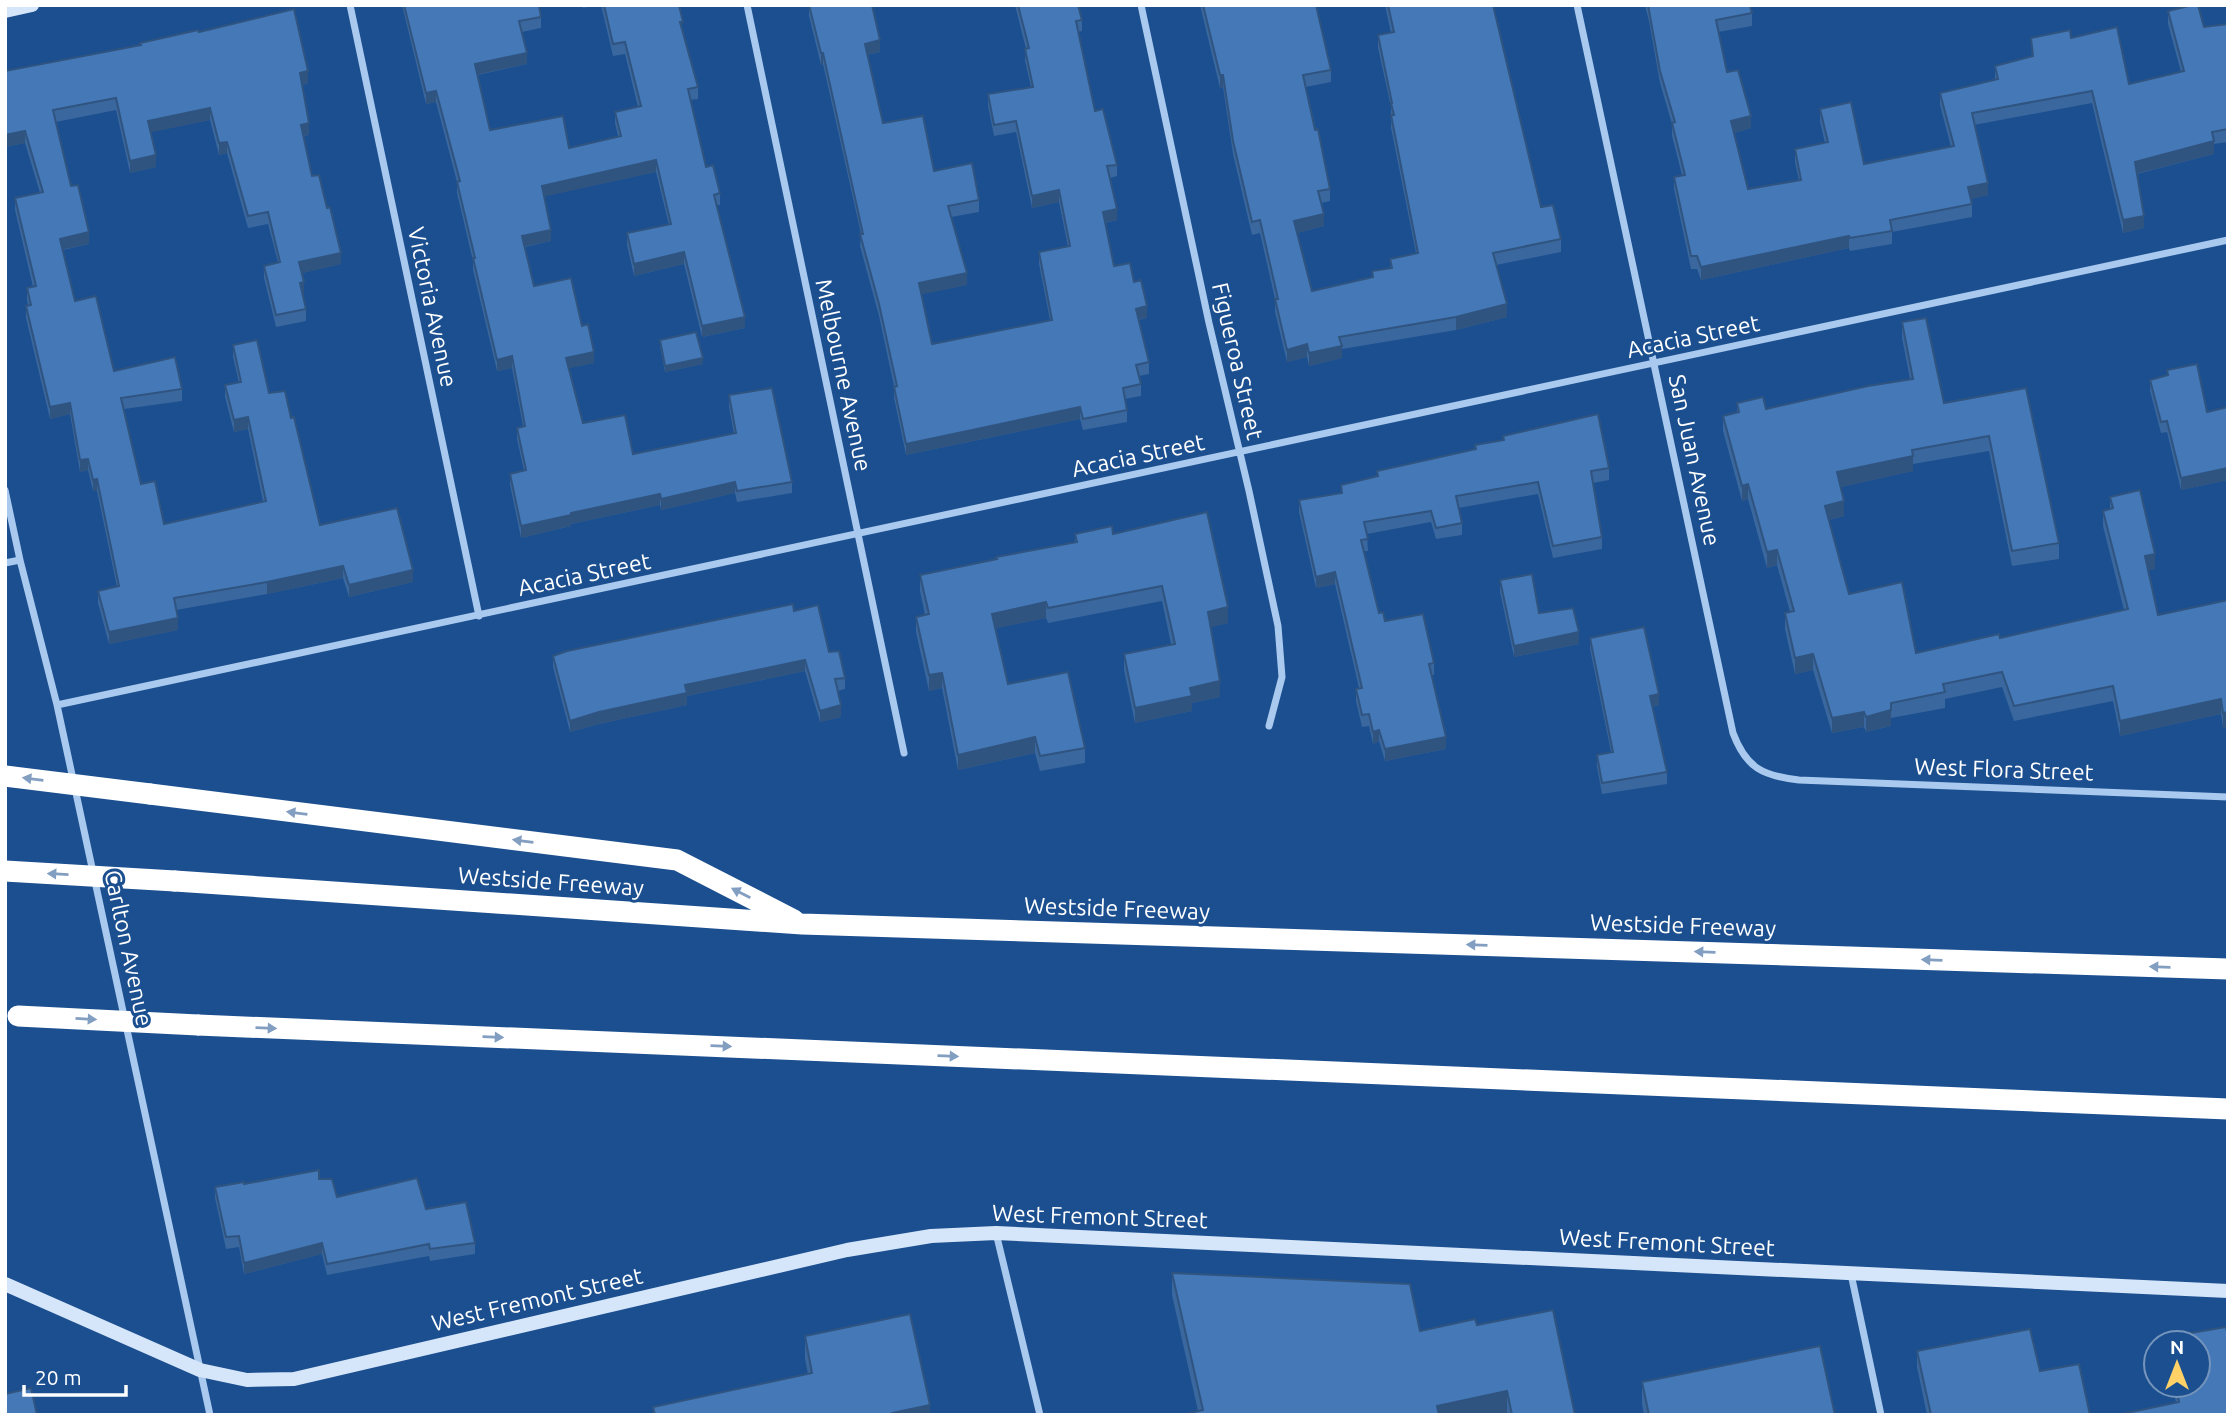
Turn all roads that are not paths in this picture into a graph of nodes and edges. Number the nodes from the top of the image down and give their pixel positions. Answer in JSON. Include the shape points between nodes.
{"nodes":[{"id":1,"x":32,"y":5,"type":"edge"},
{"id":2,"x":350,"y":5,"type":"edge"},
{"id":3,"x":747,"y":5,"type":"edge"},
{"id":4,"x":1141,"y":5,"type":"edge"},
{"id":5,"x":1577,"y":5,"type":"edge"},
{"id":6,"x":5,"y":11,"type":"edge"},
{"id":7,"x":2228,"y":240,"type":"edge"},
{"id":8,"x":1655,"y":364,"type":"junction"},
{"id":9,"x":1239,"y":453,"type":"junction"},
{"id":10,"x":5,"y":490,"type":"edge"},
{"id":11,"x":858,"y":535,"type":"junction"},
{"id":12,"x":20,"y":560,"type":"junction"},
{"id":13,"x":5,"y":563,"type":"edge"},
{"id":14,"x":479,"y":616,"type":"junction"},
{"id":15,"x":57,"y":705,"type":"junction"},
{"id":16,"x":1269,"y":726,"type":"dead end"},
{"id":17,"x":904,"y":753,"type":"dead end"},
{"id":18,"x":5,"y":776,"type":"edge"},
{"id":19,"x":1779,"y":778,"type":"joint"},
{"id":20,"x":2228,"y":797,"type":"edge"},
{"id":21,"x":5,"y":871,"type":"edge"},
{"id":22,"x":802,"y":924,"type":"junction"},
{"id":23,"x":2228,"y":969,"type":"edge"},
{"id":24,"x":12,"y":1016,"type":"edge"},
{"id":25,"x":2228,"y":1109,"type":"edge"},
{"id":26,"x":996,"y":1233,"type":"junction"},
{"id":27,"x":1851,"y":1274,"type":"junction"},
{"id":28,"x":5,"y":1284,"type":"edge"},
{"id":29,"x":2228,"y":1291,"type":"edge"},
{"id":30,"x":200,"y":1370,"type":"junction"},
{"id":31,"x":210,"y":1415,"type":"edge"},
{"id":32,"x":1040,"y":1415,"type":"edge"},
{"id":33,"x":1881,"y":1415,"type":"edge"}],
"edges":[{"from":1,"to":6,"type":"street"},
{"from":2,"to":14,"type":"street","name":"Victoria Avenue"},
{"from":3,"to":11,"type":"street","name":"Melbourne Avenue"},
{"from":4,"to":9,"type":"street","name":"Figueroa Street"},
{"from":5,"to":8,"type":"street","name":"San Juan Avenue"},
{"from":7,"to":8,"type":"street","name":"Acacia Street"},
{"from":8,"to":9,"type":"street","name":"Acacia Street"},
{"from":8,"to":19,"type":"street","name":"San Juan Avenue","via":[[1733,733],[1751,765]]},
{"from":9,"to":11,"type":"street","name":"Acacia Street"},
{"from":9,"to":16,"type":"street","name":"Figueroa Street","via":[[1278,626],[1282,677]]},
{"from":10,"to":12,"type":"street","name":"Carlton Avenue"},
{"from":11,"to":14,"type":"street","name":"Acacia Street"},
{"from":11,"to":17,"type":"street","name":"Melbourne Avenue"},
{"from":12,"to":13,"type":"street"},
{"from":12,"to":15,"type":"street","name":"Carlton Avenue"},
{"from":14,"to":15,"type":"street","name":"Acacia Street"},
{"from":15,"to":30,"type":"street","name":"Carlton Avenue"},
{"from":22,"to":18,"type":"highway","one_way":true,"bridge":true,"via":[[677,860]]},
{"from":19,"to":20,"type":"street","name":"West Flora Street"},
{"from":22,"to":21,"type":"highway","name":"Westside Freeway","one_way":true,"bridge":true},
{"from":23,"to":22,"type":"highway","name":"Westside Freeway","one_way":true},
{"from":24,"to":25,"type":"highway","one_way":true,"bridge":true},
{"from":26,"to":27,"type":"street","name":"West Fremont Street"},
{"from":26,"to":30,"type":"street","name":"West Fremont Street","via":[[931,1236],[847,1250],[293,1378],[247,1380]]},
{"from":26,"to":32,"type":"street"},
{"from":27,"to":29,"type":"street","name":"West Fremont Street"},
{"from":27,"to":33,"type":"street"},
{"from":28,"to":30,"type":"street","name":"West Fremont Street"},
{"from":30,"to":31,"type":"street","name":"Carlton Avenue"}]}
